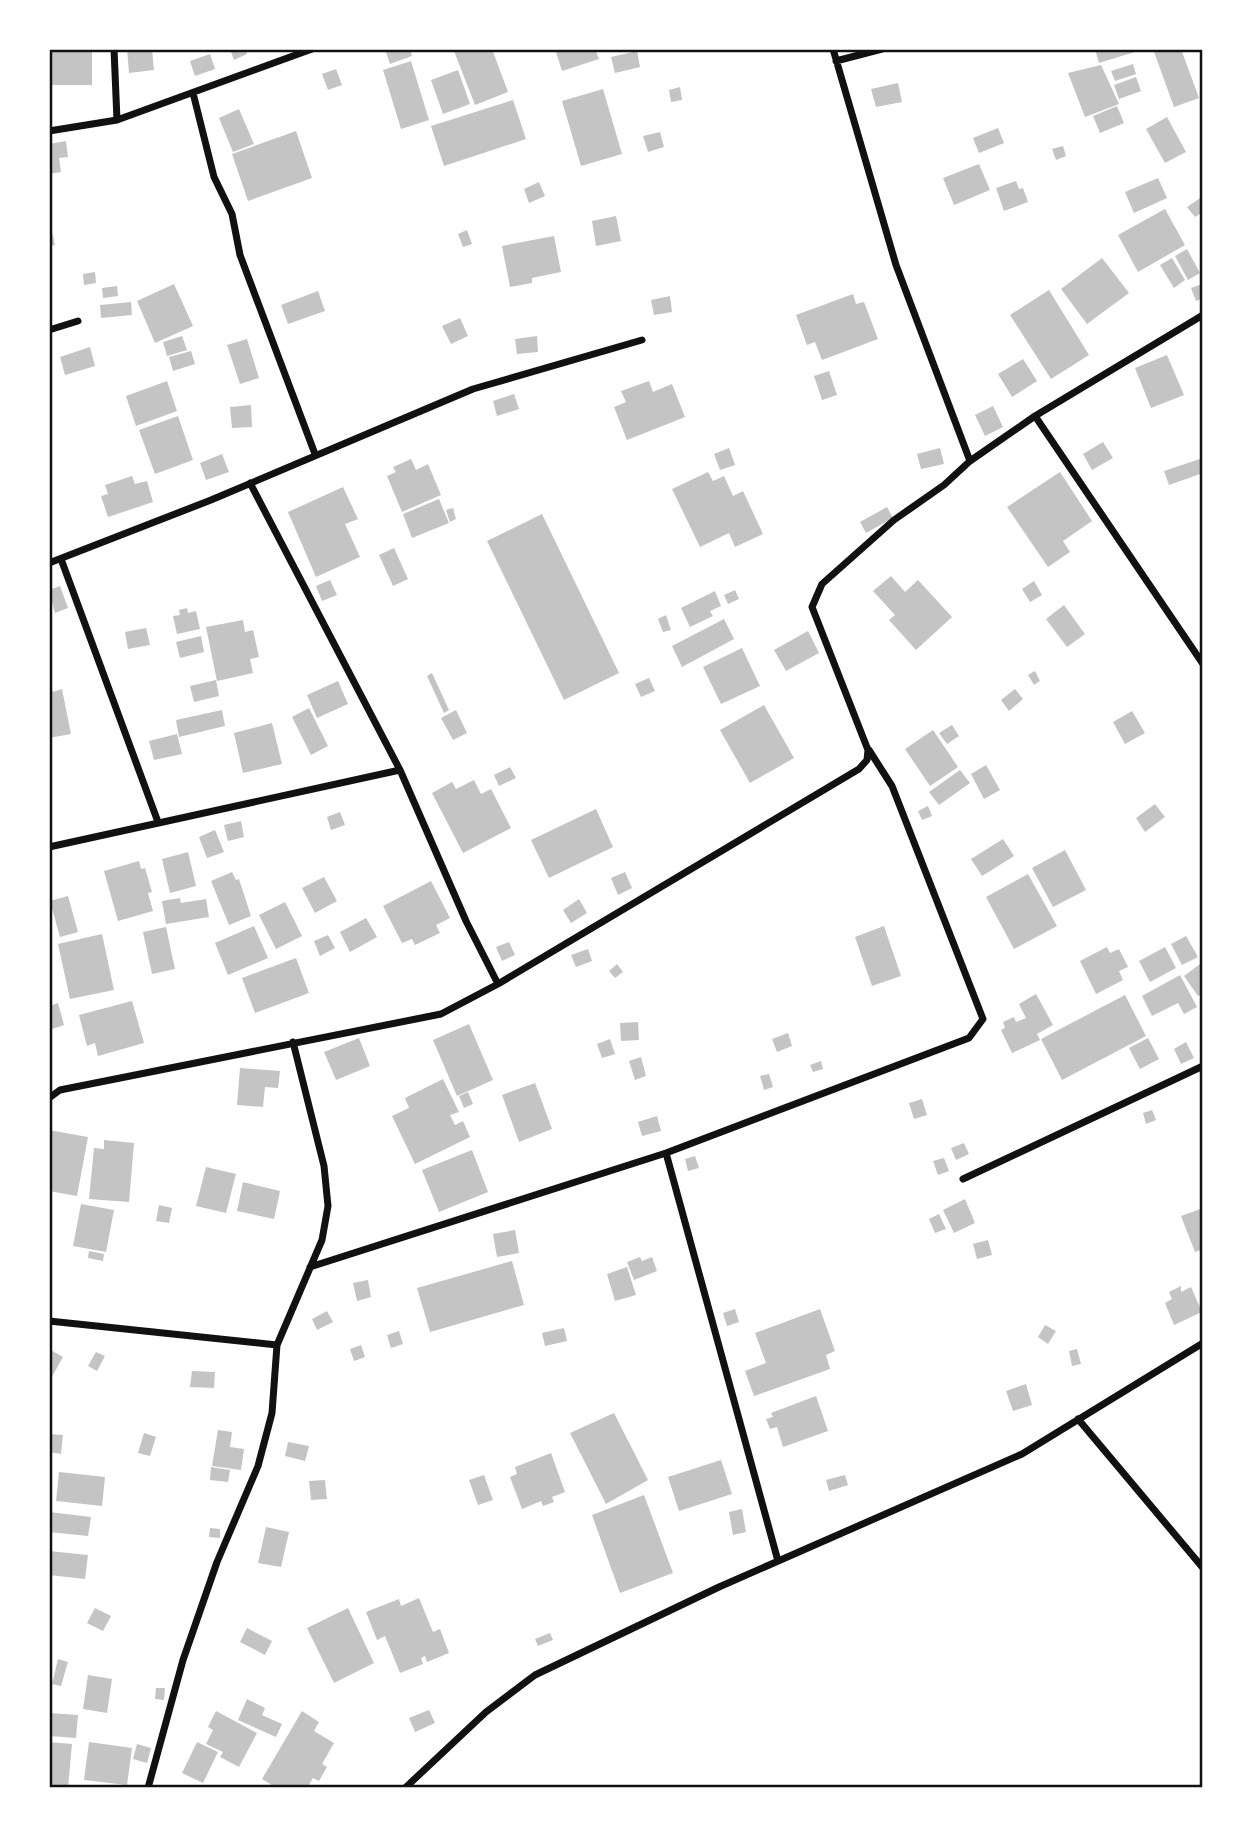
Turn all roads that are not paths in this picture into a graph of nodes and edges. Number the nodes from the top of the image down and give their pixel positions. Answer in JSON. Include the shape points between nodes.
{"nodes":[{"id":1,"x":114,"y":49,"type":"edge"},
{"id":2,"x":312,"y":49,"type":"edge"},
{"id":3,"x":832,"y":49,"type":"edge"},
{"id":4,"x":882,"y":49,"type":"edge"},
{"id":5,"x":836,"y":61,"type":"junction"},
{"id":6,"x":193,"y":93,"type":"junction"},
{"id":7,"x":117,"y":120,"type":"junction"},
{"id":8,"x":49,"y":131,"type":"edge"},
{"id":9,"x":1202,"y":318,"type":"edge"},
{"id":10,"x":78,"y":321,"type":"dead end"},
{"id":11,"x":49,"y":330,"type":"edge"},
{"id":12,"x":642,"y":340,"type":"dead end"},
{"id":13,"x":1035,"y":416,"type":"junction"},
{"id":14,"x":315,"y":454,"type":"junction"},
{"id":15,"x":970,"y":461,"type":"junction"},
{"id":16,"x":250,"y":483,"type":"junction"},
{"id":17,"x":61,"y":559,"type":"junction"},
{"id":18,"x":49,"y":563,"type":"edge"},
{"id":19,"x":1203,"y":664,"type":"edge"},
{"id":20,"x":868,"y":750,"type":"junction"},
{"id":21,"x":401,"y":770,"type":"junction"},
{"id":22,"x":158,"y":822,"type":"junction"},
{"id":23,"x":49,"y":847,"type":"edge"},
{"id":24,"x":498,"y":985,"type":"junction"},
{"id":25,"x":293,"y":1042,"type":"junction"},
{"id":26,"x":1203,"y":1066,"type":"edge"},
{"id":27,"x":49,"y":1098,"type":"edge"},
{"id":28,"x":666,"y":1153,"type":"junction"},
{"id":29,"x":963,"y":1179,"type":"dead end"},
{"id":30,"x":310,"y":1267,"type":"junction"},
{"id":31,"x":49,"y":1321,"type":"edge"},
{"id":32,"x":1203,"y":1343,"type":"edge"},
{"id":33,"x":278,"y":1345,"type":"junction"},
{"id":34,"x":1078,"y":1419,"type":"junction"},
{"id":35,"x":778,"y":1560,"type":"junction"},
{"id":36,"x":1203,"y":1568,"type":"edge"},
{"id":37,"x":148,"y":1788,"type":"edge"},
{"id":38,"x":405,"y":1788,"type":"edge"}],
"edges":[{"from":1,"to":7,"type":"street"},
{"from":2,"to":6,"type":"street"},
{"from":3,"to":5,"type":"street"},
{"from":4,"to":5,"type":"street"},
{"from":5,"to":15,"type":"street","via":[[896,265]]},
{"from":6,"to":7,"type":"street"},
{"from":6,"to":14,"type":"street","via":[[214,177],[232,214],[240,255]]},
{"from":7,"to":8,"type":"street"},
{"from":9,"to":13,"type":"street"},
{"from":10,"to":11,"type":"street"},
{"from":12,"to":14,"type":"street","via":[[473,389]]},
{"from":13,"to":15,"type":"street"},
{"from":13,"to":19,"type":"street"},
{"from":14,"to":16,"type":"street"},
{"from":15,"to":20,"type":"street","via":[[822,584],[812,607]]},
{"from":16,"to":17,"type":"street"},
{"from":16,"to":21,"type":"street"},
{"from":17,"to":18,"type":"street"},
{"from":17,"to":22,"type":"street"},
{"from":20,"to":24,"type":"street","via":[[859,769]]},
{"from":20,"to":28,"type":"street","via":[[892,786],[982,1019],[968,1038]]},
{"from":21,"to":22,"type":"street"},
{"from":21,"to":24,"type":"street"},
{"from":22,"to":23,"type":"street"},
{"from":24,"to":25,"type":"street","via":[[441,1014]]},
{"from":25,"to":27,"type":"street","via":[[60,1090]]},
{"from":25,"to":30,"type":"street","via":[[324,1166],[328,1206]]},
{"from":26,"to":29,"type":"street"},
{"from":28,"to":30,"type":"street"},
{"from":28,"to":35,"type":"street"},
{"from":30,"to":33,"type":"street"},
{"from":31,"to":33,"type":"street"},
{"from":32,"to":34,"type":"street"},
{"from":33,"to":37,"type":"street","via":[[272,1413],[258,1466],[217,1562],[183,1660]]},
{"from":34,"to":35,"type":"street","via":[[1021,1454]]},
{"from":34,"to":36,"type":"street"},
{"from":35,"to":38,"type":"street","via":[[535,1675],[486,1712]]}]}
